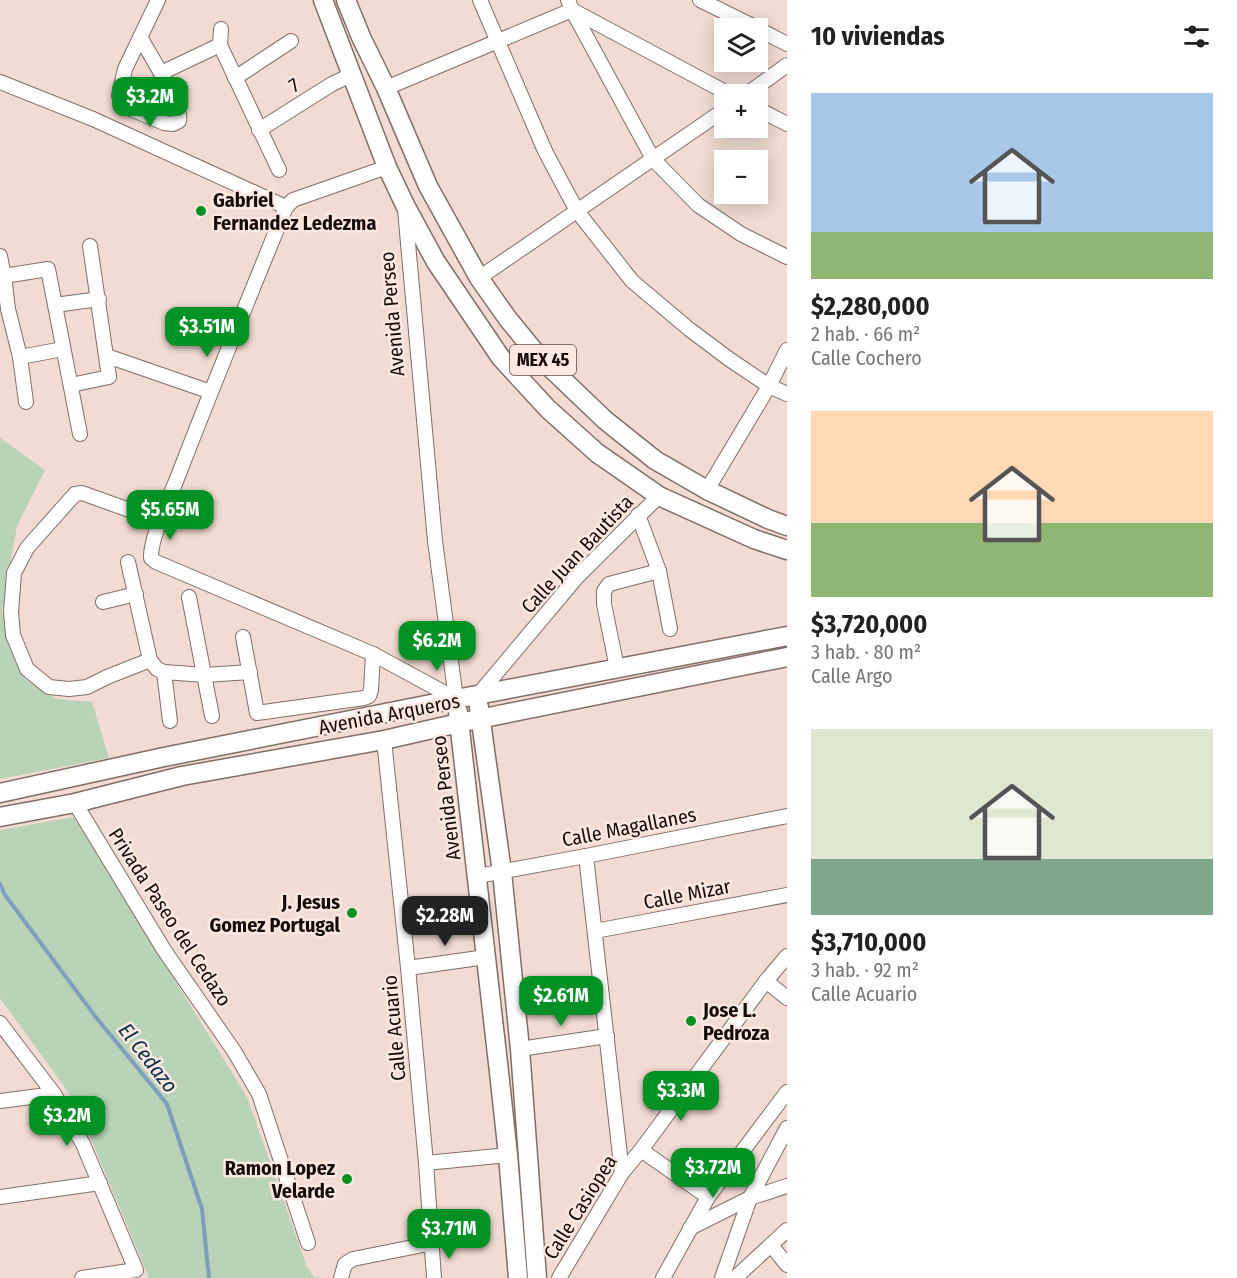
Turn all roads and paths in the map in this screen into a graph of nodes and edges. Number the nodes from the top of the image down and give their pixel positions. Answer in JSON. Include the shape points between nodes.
{"nodes":[{"id":1,"x":158,"y":0,"type":"edge"},
{"id":2,"x":323,"y":0,"type":"edge"},
{"id":3,"x":346,"y":0,"type":"edge"},
{"id":4,"x":480,"y":0,"type":"edge"},
{"id":5,"x":700,"y":0,"type":"edge"},
{"id":6,"x":570,"y":5,"type":"edge"},
{"id":7,"x":735,"y":18,"type":"edge"},
{"id":8,"x":221,"y":29,"type":"dead end"},
{"id":9,"x":768,"y":34,"type":"edge"},
{"id":10,"x":140,"y":37,"type":"junction"},
{"id":11,"x":291,"y":41,"type":"dead end"},
{"id":12,"x":497,"y":42,"type":"junction"},
{"id":13,"x":787,"y":44,"type":"edge"},
{"id":14,"x":220,"y":45,"type":"junction"},
{"id":15,"x":787,"y":65,"type":"edge"},
{"id":16,"x":161,"y":73,"type":"junction"},
{"id":17,"x":351,"y":75,"type":"junction"},
{"id":18,"x":235,"y":78,"type":"junction"},
{"id":19,"x":0,"y":82,"type":"edge"},
{"id":20,"x":761,"y":84,"type":"edge"},
{"id":21,"x":714,"y":86,"type":"edge"},
{"id":22,"x":386,"y":88,"type":"junction"},
{"id":23,"x":768,"y":114,"type":"edge"},
{"id":24,"x":714,"y":117,"type":"edge"},
{"id":25,"x":787,"y":124,"type":"edge"},
{"id":26,"x":260,"y":130,"type":"junction"},
{"id":27,"x":653,"y":159,"type":"junction"},
{"id":28,"x":387,"y":167,"type":"junction"},
{"id":29,"x":279,"y":171,"type":"dead end"},
{"id":30,"x":405,"y":205,"type":"junction"},
{"id":31,"x":286,"y":207,"type":"junction"},
{"id":32,"x":577,"y":211,"type":"junction"},
{"id":33,"x":90,"y":246,"type":"dead end"},
{"id":34,"x":0,"y":256,"type":"edge"},
{"id":35,"x":787,"y":257,"type":"edge"},
{"id":36,"x":4,"y":276,"type":"junction"},
{"id":37,"x":479,"y":278,"type":"junction"},
{"id":38,"x":99,"y":299,"type":"junction"},
{"id":39,"x":55,"y":305,"type":"junction"},
{"id":40,"x":4,"y":311,"type":"edge"},
{"id":41,"x":63,"y":349,"type":"junction"},
{"id":42,"x":787,"y":350,"type":"edge"},
{"id":43,"x":106,"y":356,"type":"junction"},
{"id":44,"x":20,"y":357,"type":"junction"},
{"id":45,"x":71,"y":385,"type":"junction"},
{"id":46,"x":769,"y":386,"type":"junction"},
{"id":47,"x":211,"y":392,"type":"junction"},
{"id":48,"x":787,"y":394,"type":"edge"},
{"id":49,"x":26,"y":402,"type":"dead end"},
{"id":50,"x":80,"y":434,"type":"dead end"},
{"id":51,"x":707,"y":490,"type":"junction"},
{"id":52,"x":658,"y":496,"type":"junction"},
{"id":53,"x":638,"y":515,"type":"junction"},
{"id":54,"x":160,"y":521,"type":"junction"},
{"id":55,"x":787,"y":526,"type":"edge"},
{"id":56,"x":787,"y":550,"type":"edge"},
{"id":57,"x":128,"y":562,"type":"dead end"},
{"id":58,"x":659,"y":571,"type":"junction"},
{"id":59,"x":136,"y":594,"type":"junction"},
{"id":60,"x":189,"y":597,"type":"dead end"},
{"id":61,"x":103,"y":602,"type":"dead end"},
{"id":62,"x":670,"y":629,"type":"dead end"},
{"id":63,"x":787,"y":636,"type":"edge"},
{"id":64,"x":243,"y":637,"type":"dead end"},
{"id":65,"x":373,"y":654,"type":"junction"},
{"id":66,"x":787,"y":657,"type":"edge"},
{"id":67,"x":150,"y":660,"type":"junction"},
{"id":68,"x":617,"y":668,"type":"junction"},
{"id":69,"x":164,"y":672,"type":"junction"},
{"id":70,"x":250,"y":672,"type":"junction"},
{"id":71,"x":205,"y":675,"type":"junction"},
{"id":72,"x":478,"y":695,"type":"junction"},
{"id":73,"x":456,"y":699,"type":"junction"},
{"id":74,"x":212,"y":716,"type":"dead end"},
{"id":75,"x":481,"y":719,"type":"junction"},
{"id":76,"x":170,"y":721,"type":"dead end"},
{"id":77,"x":459,"y":723,"type":"junction"},
{"id":78,"x":384,"y":740,"type":"junction"},
{"id":79,"x":5,"y":792,"type":"edge"},
{"id":80,"x":75,"y":803,"type":"junction"},
{"id":81,"x":6,"y":816,"type":"edge"},
{"id":82,"x":787,"y":816,"type":"edge"},
{"id":83,"x":586,"y":856,"type":"junction"},
{"id":84,"x":502,"y":872,"type":"junction"},
{"id":85,"x":478,"y":876,"type":"junction"},
{"id":86,"x":787,"y":895,"type":"edge"},
{"id":87,"x":595,"y":931,"type":"junction"},
{"id":88,"x":787,"y":956,"type":"edge"},
{"id":89,"x":486,"y":957,"type":"junction"},
{"id":90,"x":408,"y":968,"type":"junction"},
{"id":91,"x":766,"y":981,"type":"junction"},
{"id":92,"x":787,"y":998,"type":"edge"},
{"id":93,"x":0,"y":1024,"type":"edge"},
{"id":94,"x":607,"y":1036,"type":"junction"},
{"id":95,"x":520,"y":1049,"type":"junction"},
{"id":96,"x":787,"y":1092,"type":"edge"},
{"id":97,"x":54,"y":1094,"type":"junction"},
{"id":98,"x":0,"y":1101,"type":"edge"},
{"id":99,"x":787,"y":1128,"type":"edge"},
{"id":100,"x":641,"y":1150,"type":"junction"},
{"id":101,"x":508,"y":1155,"type":"junction"},
{"id":102,"x":426,"y":1163,"type":"junction"},
{"id":103,"x":622,"y":1173,"type":"junction"},
{"id":104,"x":100,"y":1183,"type":"junction"},
{"id":105,"x":787,"y":1186,"type":"edge"},
{"id":106,"x":0,"y":1197,"type":"edge"},
{"id":107,"x":708,"y":1197,"type":"junction"},
{"id":108,"x":750,"y":1198,"type":"junction"},
{"id":109,"x":690,"y":1228,"type":"junction"},
{"id":110,"x":787,"y":1230,"type":"edge"},
{"id":111,"x":308,"y":1242,"type":"dead end"},
{"id":112,"x":433,"y":1243,"type":"junction"},
{"id":113,"x":771,"y":1245,"type":"junction"},
{"id":114,"x":787,"y":1265,"type":"edge"},
{"id":115,"x":82,"y":1278,"type":"edge"},
{"id":116,"x":341,"y":1278,"type":"edge"},
{"id":117,"x":434,"y":1278,"type":"edge"},
{"id":118,"x":518,"y":1278,"type":"edge"},
{"id":119,"x":537,"y":1278,"type":"edge"},
{"id":120,"x":559,"y":1278,"type":"edge"},
{"id":121,"x":663,"y":1278,"type":"edge"},
{"id":122,"x":722,"y":1278,"type":"edge"},
{"id":123,"x":735,"y":1278,"type":"edge"}],
"edges":[{"from":1,"to":10,"type":"street"},
{"from":2,"to":17,"type":"main road","number":"MEX 45"},
{"from":3,"to":22,"type":"main road","number":"MEX 45"},
{"from":4,"to":12,"type":"street"},
{"from":5,"to":7,"type":"street"},
{"from":6,"to":12,"type":"street"},
{"from":6,"to":21,"type":"street"},
{"from":6,"to":27,"type":"street"},
{"from":8,"to":14,"type":"street"},
{"from":9,"to":13,"type":"street"},
{"from":10,"to":16,"type":"street"},
{"from":10,"to":16,"type":"street","via":[[125,69],[119,96],[126,107],[173,124],[180,116]]},
{"from":11,"to":18,"type":"street","name":"7"},
{"from":12,"to":22,"type":"street"},
{"from":12,"to":32,"type":"street","via":[[545,151]]},
{"from":14,"to":16,"type":"street"},
{"from":14,"to":18,"type":"street"},
{"from":15,"to":20,"type":"street"},
{"from":17,"to":26,"type":"street","name":"7"},
{"from":17,"to":28,"type":"main road","number":"MEX 45"},
{"from":18,"to":26,"type":"street"},
{"from":19,"to":31,"type":"street","via":[[93,119]]},
{"from":22,"to":37,"type":"main road","number":"MEX 45","via":[[428,186]]},
{"from":23,"to":25,"type":"street"},
{"from":24,"to":27,"type":"street"},
{"from":26,"to":29,"type":"street"},
{"from":27,"to":32,"type":"street"},
{"from":27,"to":35,"type":"street","via":[[699,205],[741,234]]},
{"from":28,"to":30,"type":"main road","number":"MEX 45"},
{"from":28,"to":31,"type":"street","via":[[293,200]]},
{"from":30,"to":52,"type":"main road","number":"MEX 45","via":[[436,262],[501,358],[548,409],[597,453]]},
{"from":30,"to":73,"type":"street","name":"Avenida Perseo","via":[[435,541]]},
{"from":31,"to":47,"type":"street"},
{"from":32,"to":37,"type":"street"},
{"from":32,"to":46,"type":"street","via":[[632,281],[689,329]]},
{"from":33,"to":38,"type":"street"},
{"from":34,"to":36,"type":"street"},
{"from":36,"to":39,"type":"street","via":[[48,269]]},
{"from":36,"to":40,"type":"street"},
{"from":37,"to":51,"type":"main road","number":"MEX 45","via":[[539,357],[597,412],[655,460]]},
{"from":38,"to":39,"type":"street"},
{"from":38,"to":43,"type":"street"},
{"from":39,"to":41,"type":"street"},
{"from":40,"to":44,"type":"street"},
{"from":41,"to":44,"type":"street"},
{"from":41,"to":45,"type":"street"},
{"from":42,"to":46,"type":"street"},
{"from":43,"to":45,"type":"street","via":[[109,377]]},
{"from":43,"to":47,"type":"street"},
{"from":44,"to":49,"type":"street"},
{"from":45,"to":50,"type":"street"},
{"from":46,"to":48,"type":"street"},
{"from":46,"to":51,"type":"street"},
{"from":47,"to":54,"type":"street"},
{"from":51,"to":55,"type":"main road","number":"MEX 45"},
{"from":52,"to":53,"type":"street","name":"Calle Juan Bautista"},
{"from":52,"to":56,"type":"main road","number":"MEX 45"},
{"from":53,"to":58,"type":"street"},
{"from":53,"to":72,"type":"street","name":"Calle Juan Bautista","via":[[577,577]]},
{"from":54,"to":65,"type":"street","via":[[151,551],[156,562]]},
{"from":54,"to":67,"type":"street","via":[[82,493],[75,495],[27,548],[14,573],[11,612],[13,635],[27,669],[49,687],[87,687]]},
{"from":57,"to":59,"type":"street"},
{"from":58,"to":62,"type":"street"},
{"from":58,"to":68,"type":"street","via":[[609,584],[604,591]]},
{"from":59,"to":61,"type":"street"},
{"from":59,"to":67,"type":"street"},
{"from":60,"to":71,"type":"street"},
{"from":63,"to":68,"type":"main road","name":"Avenida Arqueros"},
{"from":64,"to":70,"type":"street"},
{"from":65,"to":70,"type":"street","via":[[372,690],[364,699],[258,713]]},
{"from":65,"to":73,"type":"street"},
{"from":66,"to":75,"type":"main road","name":"Avenida Arqueros"},
{"from":67,"to":69,"type":"street"},
{"from":68,"to":72,"type":"main road","name":"Avenida Arqueros"},
{"from":69,"to":71,"type":"street"},
{"from":69,"to":76,"type":"street"},
{"from":70,"to":71,"type":"street"},
{"from":71,"to":74,"type":"street"},
{"from":72,"to":73,"type":"main road","name":"Avenida Arqueros"},
{"from":72,"to":75,"type":"main road"},
{"from":73,"to":77,"type":"main road","name":"Avenida Perseo"},
{"from":73,"to":79,"type":"main road","name":"Avenida Arqueros"},
{"from":75,"to":77,"type":"main road","name":"Avenida Arqueros"},
{"from":75,"to":84,"type":"main road"},
{"from":77,"to":78,"type":"main road","name":"Avenida Arqueros"},
{"from":77,"to":85,"type":"main road","name":"Avenida Perseo"},
{"from":78,"to":80,"type":"main road","name":"Avenida Arqueros","via":[[182,776]]},
{"from":78,"to":90,"type":"street","name":"Calle Acuario"},
{"from":80,"to":81,"type":"main road","name":"Avenida Arqueros"},
{"from":80,"to":111,"type":"street","name":"Privada Paseo del Cedazo","via":[[164,950],[259,1094]]},
{"from":82,"to":83,"type":"street","name":"Calle Magallanes"},
{"from":83,"to":84,"type":"street","name":"Calle Magallanes"},
{"from":83,"to":87,"type":"street"},
{"from":84,"to":85,"type":"street","name":"Calle Magallanes"},
{"from":84,"to":95,"type":"main road"},
{"from":85,"to":89,"type":"main road","name":"Avenida Perseo"},
{"from":86,"to":87,"type":"street","name":"Calle Mizar"},
{"from":87,"to":94,"type":"street"},
{"from":88,"to":91,"type":"street","name":"Calle Casiopea"},
{"from":89,"to":90,"type":"street"},
{"from":89,"to":101,"type":"main road","name":"Avenida Perseo"},
{"from":90,"to":102,"type":"street","name":"Calle Acuario"},
{"from":91,"to":92,"type":"street"},
{"from":91,"to":100,"type":"street","name":"Calle Casiopea"},
{"from":93,"to":97,"type":"street"},
{"from":94,"to":95,"type":"street"},
{"from":94,"to":103,"type":"street"},
{"from":95,"to":119,"type":"main road"},
{"from":96,"to":107,"type":"street"},
{"from":97,"to":98,"type":"street"},
{"from":97,"to":104,"type":"street"},
{"from":99,"to":108,"type":"street"},
{"from":100,"to":103,"type":"street","name":"Calle Casiopea"},
{"from":100,"to":107,"type":"street"},
{"from":101,"to":102,"type":"street"},
{"from":101,"to":118,"type":"main road","name":"Avenida Perseo"},
{"from":102,"to":112,"type":"street","name":"Calle Acuario"},
{"from":103,"to":120,"type":"street","name":"Calle Casiopea"},
{"from":104,"to":106,"type":"street"},
{"from":104,"to":115,"type":"street","via":[[136,1270]]},
{"from":105,"to":108,"type":"street"},
{"from":107,"to":109,"type":"street"},
{"from":108,"to":109,"type":"street"},
{"from":108,"to":122,"type":"street"},
{"from":109,"to":121,"type":"street"},
{"from":110,"to":113,"type":"street"},
{"from":112,"to":116,"type":"street","via":[[353,1259],[345,1263]]},
{"from":112,"to":117,"type":"street","name":"Calle Acuario"},
{"from":113,"to":114,"type":"street"},
{"from":113,"to":123,"type":"street"}]}
